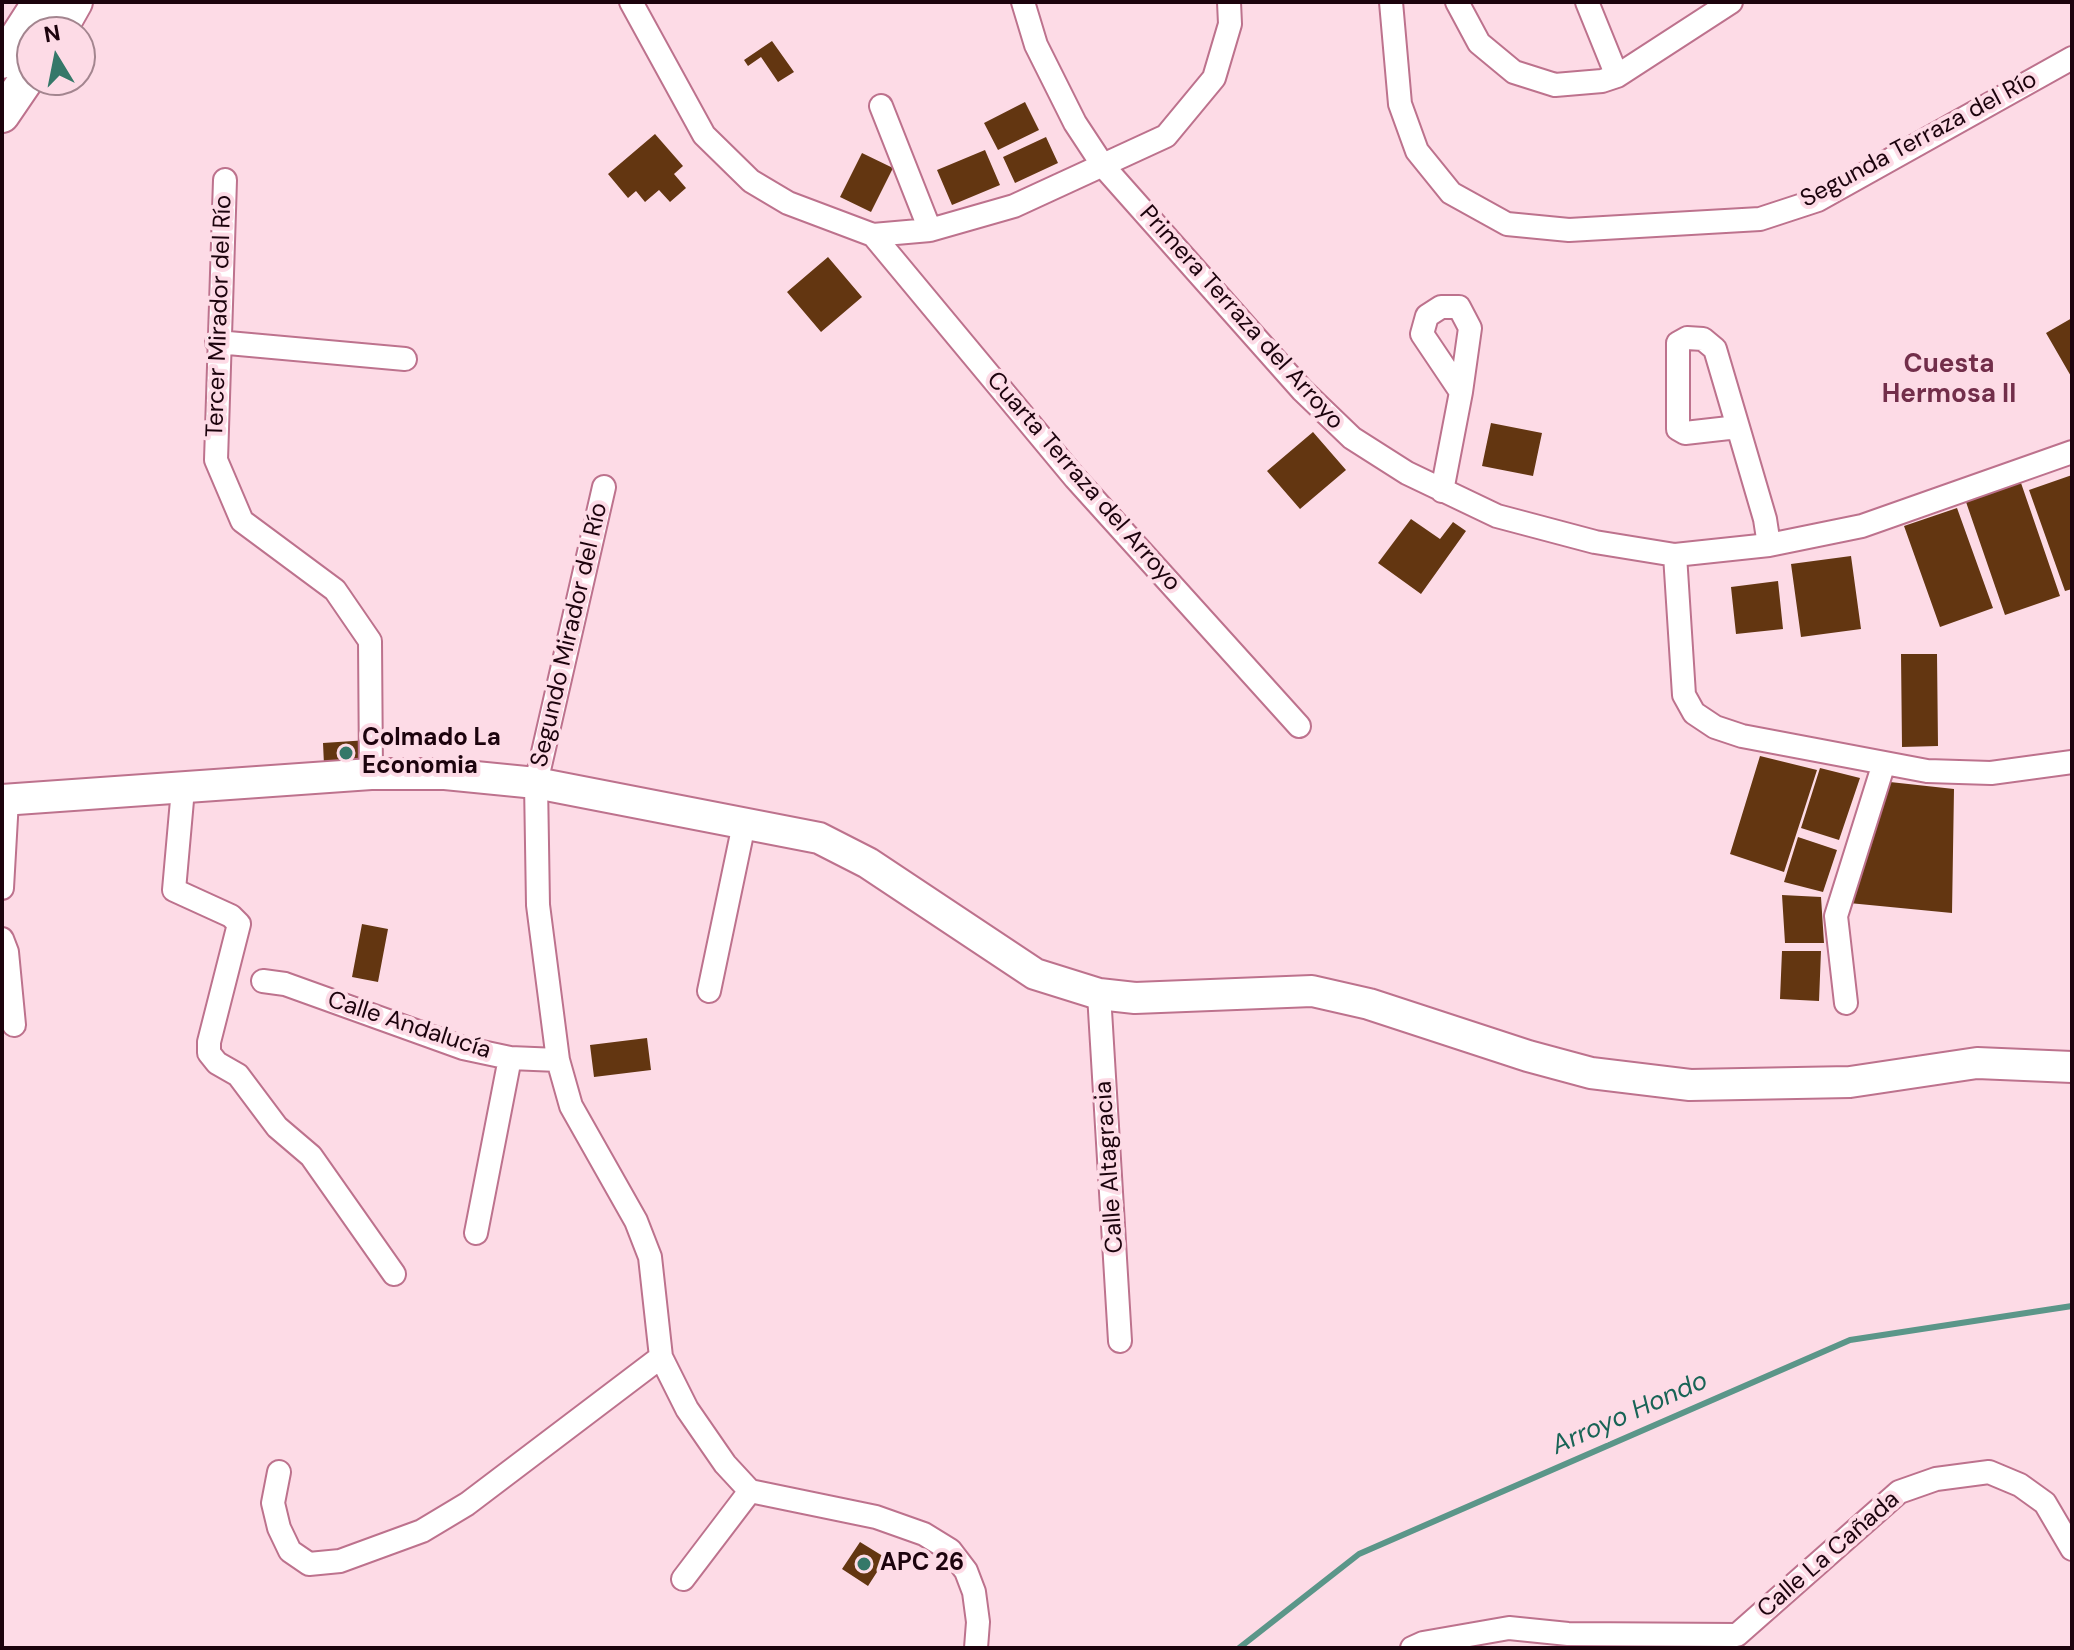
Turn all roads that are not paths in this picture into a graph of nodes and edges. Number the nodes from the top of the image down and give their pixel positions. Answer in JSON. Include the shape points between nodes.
{"nodes":[{"id":1,"x":40,"y":2,"type":"edge"},
{"id":2,"x":631,"y":2,"type":"edge"},
{"id":3,"x":1023,"y":2,"type":"edge"},
{"id":4,"x":1229,"y":2,"type":"edge"},
{"id":5,"x":1391,"y":2,"type":"edge"},
{"id":6,"x":1457,"y":2,"type":"edge"},
{"id":7,"x":1587,"y":2,"type":"edge"},
{"id":8,"x":1731,"y":2,"type":"edge"},
{"id":9,"x":2072,"y":58,"type":"edge"},
{"id":10,"x":2,"y":61,"type":"edge"},
{"id":11,"x":1617,"y":76,"type":"junction"},
{"id":12,"x":16,"y":94,"type":"edge"},
{"id":13,"x":881,"y":106,"type":"dead end"},
{"id":14,"x":2,"y":115,"type":"edge"},
{"id":15,"x":1104,"y":167,"type":"junction"},
{"id":16,"x":225,"y":180,"type":"dead end"},
{"id":17,"x":930,"y":230,"type":"junction"},
{"id":18,"x":873,"y":235,"type":"junction"},
{"id":19,"x":217,"y":342,"type":"junction"},
{"id":20,"x":405,"y":359,"type":"dead end"},
{"id":21,"x":1461,"y":392,"type":"dead end"},
{"id":22,"x":1738,"y":427,"type":"dead end"},
{"id":23,"x":2072,"y":452,"type":"edge"},
{"id":24,"x":604,"y":487,"type":"dead end"},
{"id":25,"x":1442,"y":491,"type":"junction"},
{"id":26,"x":1769,"y":545,"type":"junction"},
{"id":27,"x":1675,"y":555,"type":"junction"},
{"id":28,"x":1299,"y":726,"type":"dead end"},
{"id":29,"x":2072,"y":762,"type":"edge"},
{"id":30,"x":1884,"y":763,"type":"junction"},
{"id":31,"x":371,"y":774,"type":"junction"},
{"id":32,"x":536,"y":783,"type":"junction"},
{"id":33,"x":183,"y":789,"type":"junction"},
{"id":34,"x":4,"y":800,"type":"edge"},
{"id":35,"x":744,"y":824,"type":"junction"},
{"id":36,"x":2,"y":888,"type":"edge"},
{"id":37,"x":2,"y":939,"type":"edge"},
{"id":38,"x":263,"y":981,"type":"dead end"},
{"id":39,"x":709,"y":991,"type":"dead end"},
{"id":40,"x":1099,"y":994,"type":"junction"},
{"id":41,"x":1846,"y":1003,"type":"dead end"},
{"id":42,"x":14,"y":1025,"type":"dead end"},
{"id":43,"x":510,"y":1058,"type":"junction"},
{"id":44,"x":558,"y":1060,"type":"junction"},
{"id":45,"x":2072,"y":1067,"type":"edge"},
{"id":46,"x":476,"y":1233,"type":"dead end"},
{"id":47,"x":394,"y":1274,"type":"dead end"},
{"id":48,"x":1120,"y":1341,"type":"dead end"},
{"id":49,"x":661,"y":1357,"type":"junction"},
{"id":50,"x":279,"y":1472,"type":"dead end"},
{"id":51,"x":750,"y":1491,"type":"junction"},
{"id":52,"x":2072,"y":1549,"type":"edge"},
{"id":53,"x":683,"y":1579,"type":"dead end"},
{"id":54,"x":1567,"y":1641,"type":"edge"},
{"id":55,"x":1740,"y":1641,"type":"edge"},
{"id":56,"x":976,"y":1648,"type":"edge"},
{"id":57,"x":1412,"y":1648,"type":"edge"}],
"edges":[{"from":1,"to":10,"type":"main road"},
{"from":2,"to":18,"type":"street","via":[[704,135],[751,181],[788,203]]},
{"from":3,"to":15,"type":"street","name":"Primera Terraza del Arroyo","via":[[1042,58]]},
{"from":4,"to":15,"type":"street","via":[[1230,24],[1214,78],[1166,136]]},
{"from":5,"to":9,"type":"street","name":"Segunda Terraza del Río","via":[[1400,104],[1417,151],[1451,193],[1507,224],[1569,230],[1760,219],[1818,200]]},
{"from":6,"to":11,"type":"street","via":[[1479,43],[1514,72],[1555,85]]},
{"from":7,"to":11,"type":"street"},
{"from":8,"to":11,"type":"street"},
{"from":12,"to":14,"type":"main road"},
{"from":13,"to":17,"type":"street"},
{"from":15,"to":17,"type":"street","via":[[1014,206]]},
{"from":15,"to":25,"type":"street","name":"Primera Terraza del Arroyo","via":[[1342,429]]},
{"from":16,"to":19,"type":"street","name":"Tercer Mirador del Río"},
{"from":17,"to":18,"type":"street"},
{"from":18,"to":28,"type":"street","name":"Cuarta Terraza del Arroyo","via":[[1075,478]]},
{"from":19,"to":20,"type":"street"},
{"from":19,"to":31,"type":"street","name":"Tercer Mirador del Río","via":[[216,460],[242,521],[335,590],[370,641]]},
{"from":21,"to":25,"type":"street"},
{"from":22,"to":26,"type":"street"},
{"from":23,"to":26,"type":"street","name":"Primera Terraza del Arroyo","via":[[1862,526]]},
{"from":24,"to":32,"type":"street","name":"Segundo Mirador del Río"},
{"from":25,"to":27,"type":"street","name":"Primera Terraza del Arroyo","via":[[1497,516],[1595,542]]},
{"from":26,"to":27,"type":"street","name":"Primera Terraza del Arroyo"},
{"from":27,"to":30,"type":"street","via":[[1684,695],[1694,713],[1742,736]]},
{"from":29,"to":30,"type":"street","via":[[1991,773]]},
{"from":30,"to":41,"type":"street","via":[[1836,916]]},
{"from":31,"to":32,"type":"main road","via":[[445,774]]},
{"from":31,"to":33,"type":"main road"},
{"from":32,"to":35,"type":"main road"},
{"from":32,"to":44,"type":"street","name":"Segundo Mirador del Río","via":[[538,905]]},
{"from":33,"to":34,"type":"main road"},
{"from":33,"to":47,"type":"street","via":[[174,890],[239,924],[209,1053],[238,1075],[277,1127],[311,1156]]},
{"from":34,"to":36,"type":"street"},
{"from":35,"to":39,"type":"street"},
{"from":35,"to":40,"type":"main road","via":[[785,829],[842,848],[1035,974]]},
{"from":37,"to":42,"type":"street"},
{"from":38,"to":43,"type":"street","name":"Calle Andalucía","via":[[285,984],[463,1048]]},
{"from":40,"to":45,"type":"main road","via":[[1135,998],[1312,991],[1591,1073],[1690,1085],[1850,1082],[1977,1063]]},
{"from":40,"to":48,"type":"street","name":"Calle Altagracia"},
{"from":43,"to":44,"type":"street","name":"Calle Andalucía"},
{"from":43,"to":46,"type":"street"},
{"from":44,"to":49,"type":"street","name":"Segundo Mirador del Río","via":[[577,1119],[636,1221],[650,1257]]},
{"from":49,"to":50,"type":"street","via":[[467,1504],[422,1531],[340,1561],[309,1564],[290,1551],[273,1503]]},
{"from":49,"to":51,"type":"street","via":[[703,1434]]},
{"from":51,"to":53,"type":"street"},
{"from":51,"to":56,"type":"street","via":[[876,1517],[924,1534],[950,1550],[974,1592]]},
{"from":52,"to":55,"type":"street","name":"Calle La Cañada","via":[[2045,1503],[2020,1485],[1989,1472],[1936,1479],[1899,1492]]},
{"from":54,"to":55,"type":"street","name":"Calle La Cañada"},
{"from":54,"to":57,"type":"street","name":"Calle La Cañada","via":[[1509,1628]]}]}
